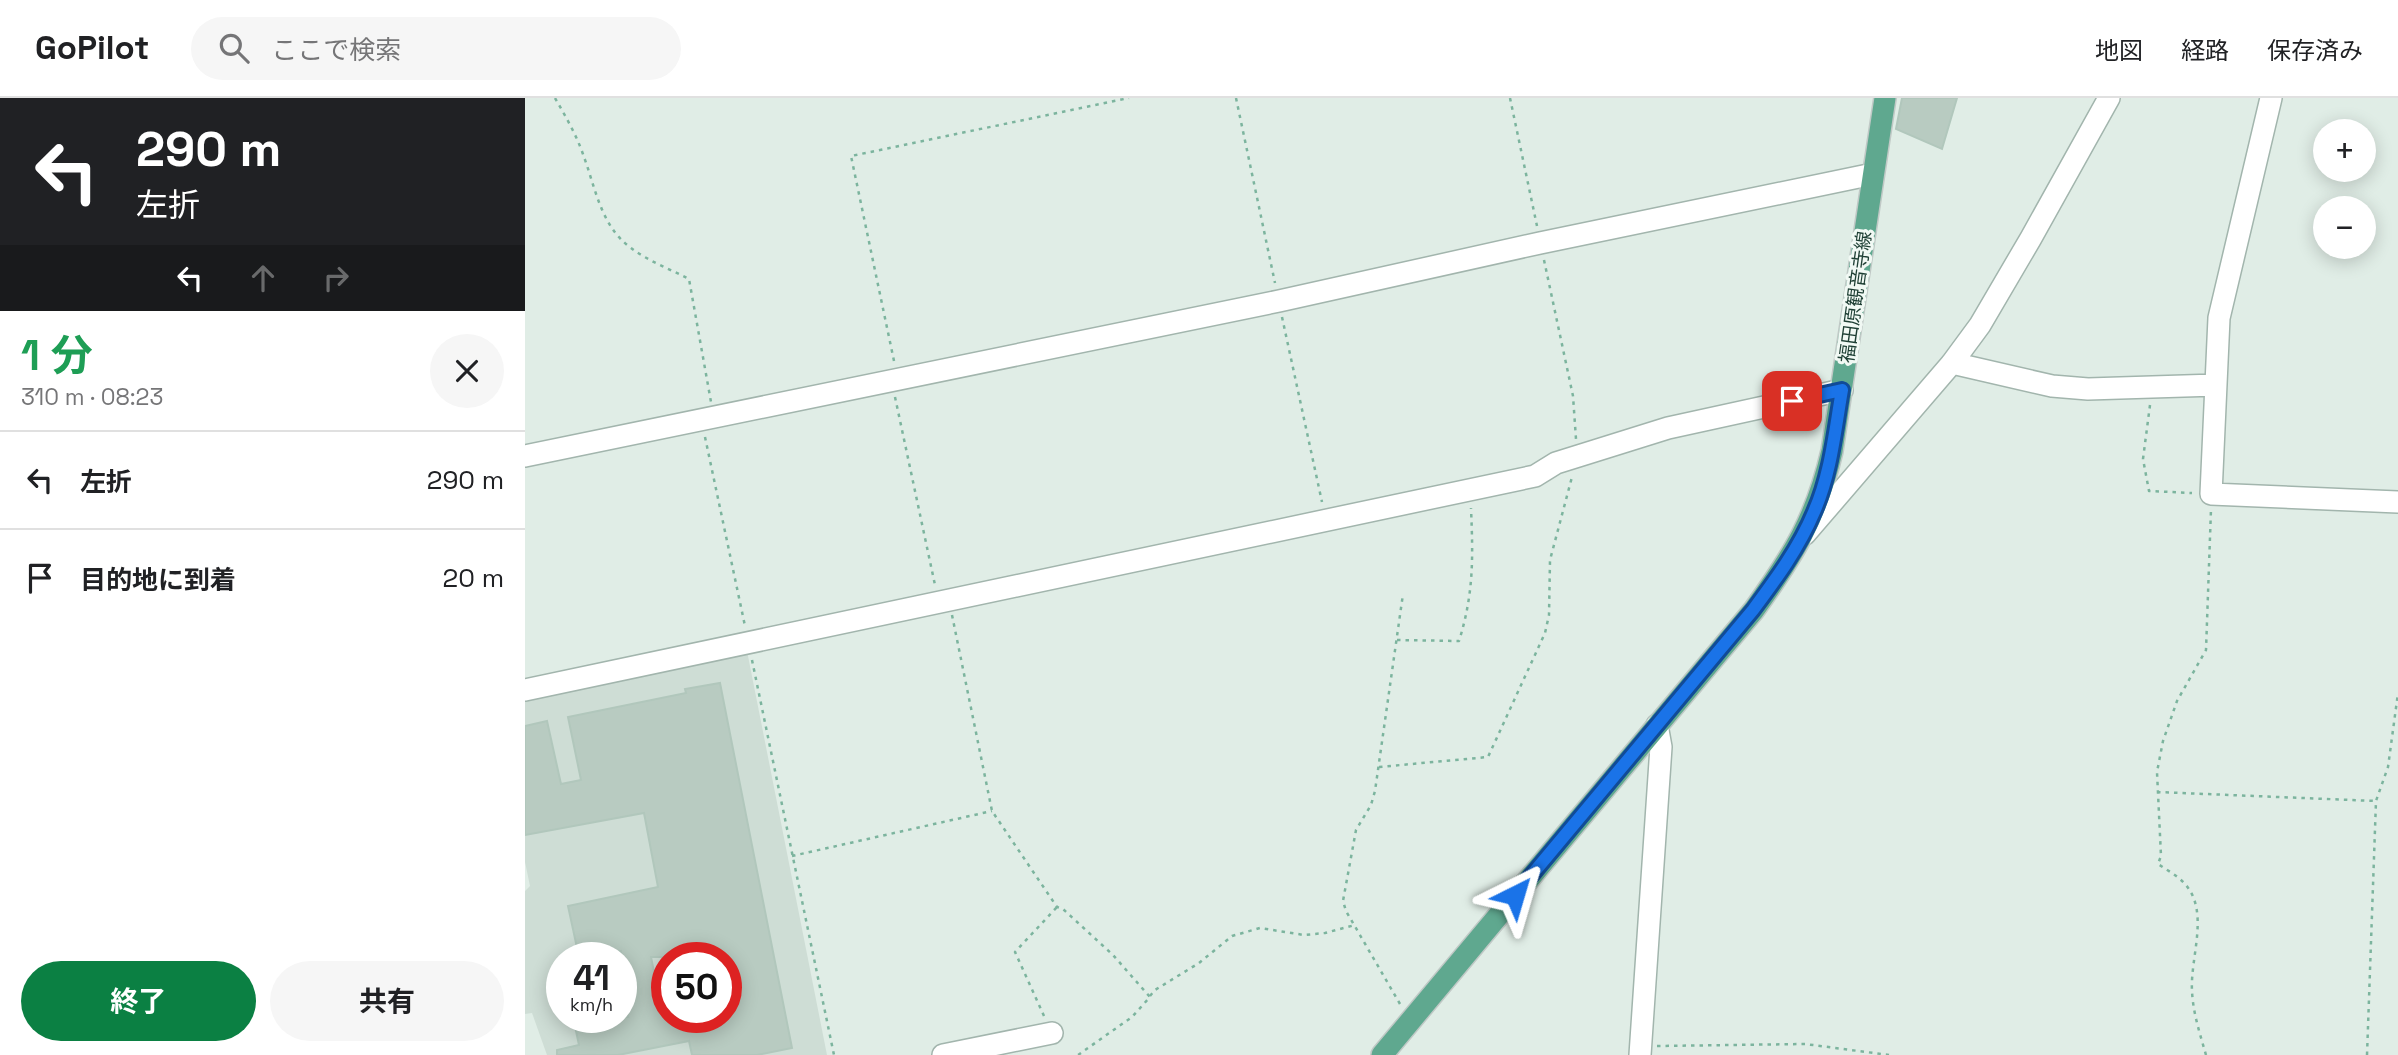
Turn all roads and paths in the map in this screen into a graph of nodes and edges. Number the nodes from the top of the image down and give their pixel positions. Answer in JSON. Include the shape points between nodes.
{"nodes":[{"id":1,"x":555,"y":98,"type":"edge"},
{"id":2,"x":1129,"y":98,"type":"edge"},
{"id":3,"x":1510,"y":98,"type":"edge"},
{"id":4,"x":1885,"y":98,"type":"edge"},
{"id":5,"x":2109,"y":98,"type":"edge"},
{"id":6,"x":2271,"y":98,"type":"edge"},
{"id":7,"x":1873,"y":174,"type":"junction"},
{"id":8,"x":1540,"y":243,"type":"junction"},
{"id":9,"x":1952,"y":363,"type":"junction"},
{"id":10,"x":894,"y":379,"type":"junction"},
{"id":11,"x":2216,"y":385,"type":"junction"},
{"id":12,"x":2152,"y":388,"type":"junction"},
{"id":13,"x":1842,"y":390,"type":"junction"},
{"id":14,"x":707,"y":419,"type":"junction"},
{"id":15,"x":525,"y":456,"type":"edge"},
{"id":16,"x":1577,"y":456,"type":"junction"},
{"id":17,"x":1470,"y":489,"type":"junction"},
{"id":18,"x":2211,"y":494,"type":"junction"},
{"id":19,"x":2398,"y":502,"type":"edge"},
{"id":20,"x":1801,"y":539,"type":"junction"},
{"id":21,"x":1403,"y":594,"type":"dead end"},
{"id":22,"x":944,"y":601,"type":"junction"},
{"id":23,"x":1397,"y":640,"type":"junction"},
{"id":24,"x":749,"y":644,"type":"junction"},
{"id":25,"x":525,"y":690,"type":"edge"},
{"id":26,"x":2398,"y":693,"type":"edge"},
{"id":27,"x":1657,"y":725,"type":"junction"},
{"id":28,"x":1379,"y":767,"type":"junction"},
{"id":29,"x":2157,"y":792,"type":"junction"},
{"id":30,"x":2377,"y":801,"type":"junction"},
{"id":31,"x":992,"y":811,"type":"junction"},
{"id":32,"x":792,"y":856,"type":"junction"},
{"id":33,"x":1057,"y":907,"type":"junction"},
{"id":34,"x":1355,"y":925,"type":"junction"},
{"id":35,"x":1150,"y":997,"type":"junction"},
{"id":36,"x":1409,"y":1023,"type":"junction"},
{"id":37,"x":1052,"y":1033,"type":"joint"},
{"id":38,"x":1847,"y":1049,"type":"junction"},
{"id":39,"x":1640,"y":1051,"type":"edge"},
{"id":40,"x":834,"y":1055,"type":"edge"},
{"id":41,"x":943,"y":1055,"type":"edge"},
{"id":42,"x":1078,"y":1055,"type":"edge"},
{"id":43,"x":1382,"y":1055,"type":"edge"},
{"id":44,"x":1847,"y":1055,"type":"edge"},
{"id":45,"x":1889,"y":1055,"type":"edge"},
{"id":46,"x":2206,"y":1055,"type":"edge"},
{"id":47,"x":2367,"y":1055,"type":"edge"}],
"edges":[{"from":1,"to":14,"type":"path","via":[[571,124],[599,207],[613,229],[630,248],[689,279]]},
{"from":2,"to":10,"type":"path","via":[[851,156]]},
{"from":3,"to":8,"type":"path"},
{"from":4,"to":7,"type":"main road","name":"福田原観音寺線"},
{"from":5,"to":9,"type":"street","via":[[1980,325]]},
{"from":6,"to":11,"type":"street","via":[[2219,318]]},
{"from":7,"to":8,"type":"street"},
{"from":7,"to":13,"type":"main road","name":"福田原観音寺線"},
{"from":8,"to":10,"type":"street"},
{"from":8,"to":16,"type":"path","via":[[1573,396]]},
{"from":9,"to":12,"type":"street","via":[[2052,386]]},
{"from":9,"to":20,"type":"street"},
{"from":10,"to":14,"type":"street"},
{"from":10,"to":22,"type":"path"},
{"from":11,"to":12,"type":"street"},
{"from":11,"to":18,"type":"street"},
{"from":12,"to":18,"type":"path","via":[[2143,459],[2149,491]]},
{"from":13,"to":16,"type":"street","via":[[1668,428]]},
{"from":13,"to":20,"type":"main road","name":"福田原観音寺線","via":[[1823,487]]},
{"from":14,"to":15,"type":"street"},
{"from":14,"to":24,"type":"path"},
{"from":16,"to":17,"type":"street","via":[[1535,475]]},
{"from":16,"to":28,"type":"path","via":[[1550,560],[1545,634],[1488,757]]},
{"from":17,"to":22,"type":"street"},
{"from":17,"to":23,"type":"path","via":[[1473,573],[1459,640]]},
{"from":18,"to":19,"type":"street"},
{"from":18,"to":29,"type":"path","via":[[2206,650],[2177,701],[2163,741]]},
{"from":20,"to":27,"type":"main road","name":"福田原観音寺線","via":[[1753,610]]},
{"from":21,"to":23,"type":"path"},
{"from":22,"to":24,"type":"street"},
{"from":22,"to":31,"type":"path"},
{"from":23,"to":28,"type":"path"},
{"from":24,"to":25,"type":"street"},
{"from":24,"to":32,"type":"path"},
{"from":26,"to":30,"type":"path","via":[[2388,767]]},
{"from":27,"to":36,"type":"main road","name":"福田原観音寺線"},
{"from":27,"to":39,"type":"street","via":[[1661,747]]},
{"from":28,"to":34,"type":"path","via":[[1371,806],[1356,830],[1343,901]]},
{"from":29,"to":30,"type":"path"},
{"from":29,"to":46,"type":"path","via":[[2158,864],[2183,881],[2196,906],[2192,993]]},
{"from":30,"to":47,"type":"path"},
{"from":31,"to":32,"type":"path"},
{"from":31,"to":33,"type":"path"},
{"from":32,"to":40,"type":"path"},
{"from":33,"to":35,"type":"path","via":[[1113,955]]},
{"from":33,"to":37,"type":"path","via":[[1014,952]]},
{"from":34,"to":35,"type":"path","via":[[1304,935],[1260,928],[1232,936]]},
{"from":34,"to":36,"type":"path"},
{"from":35,"to":42,"type":"path","via":[[1132,1017]]},
{"from":36,"to":43,"type":"main road","name":"福田原観音寺線"},
{"from":37,"to":41,"type":"street"},
{"from":38,"to":39,"type":"path","via":[[1805,1044]]},
{"from":38,"to":44,"type":"path"},
{"from":38,"to":45,"type":"path"}]}
